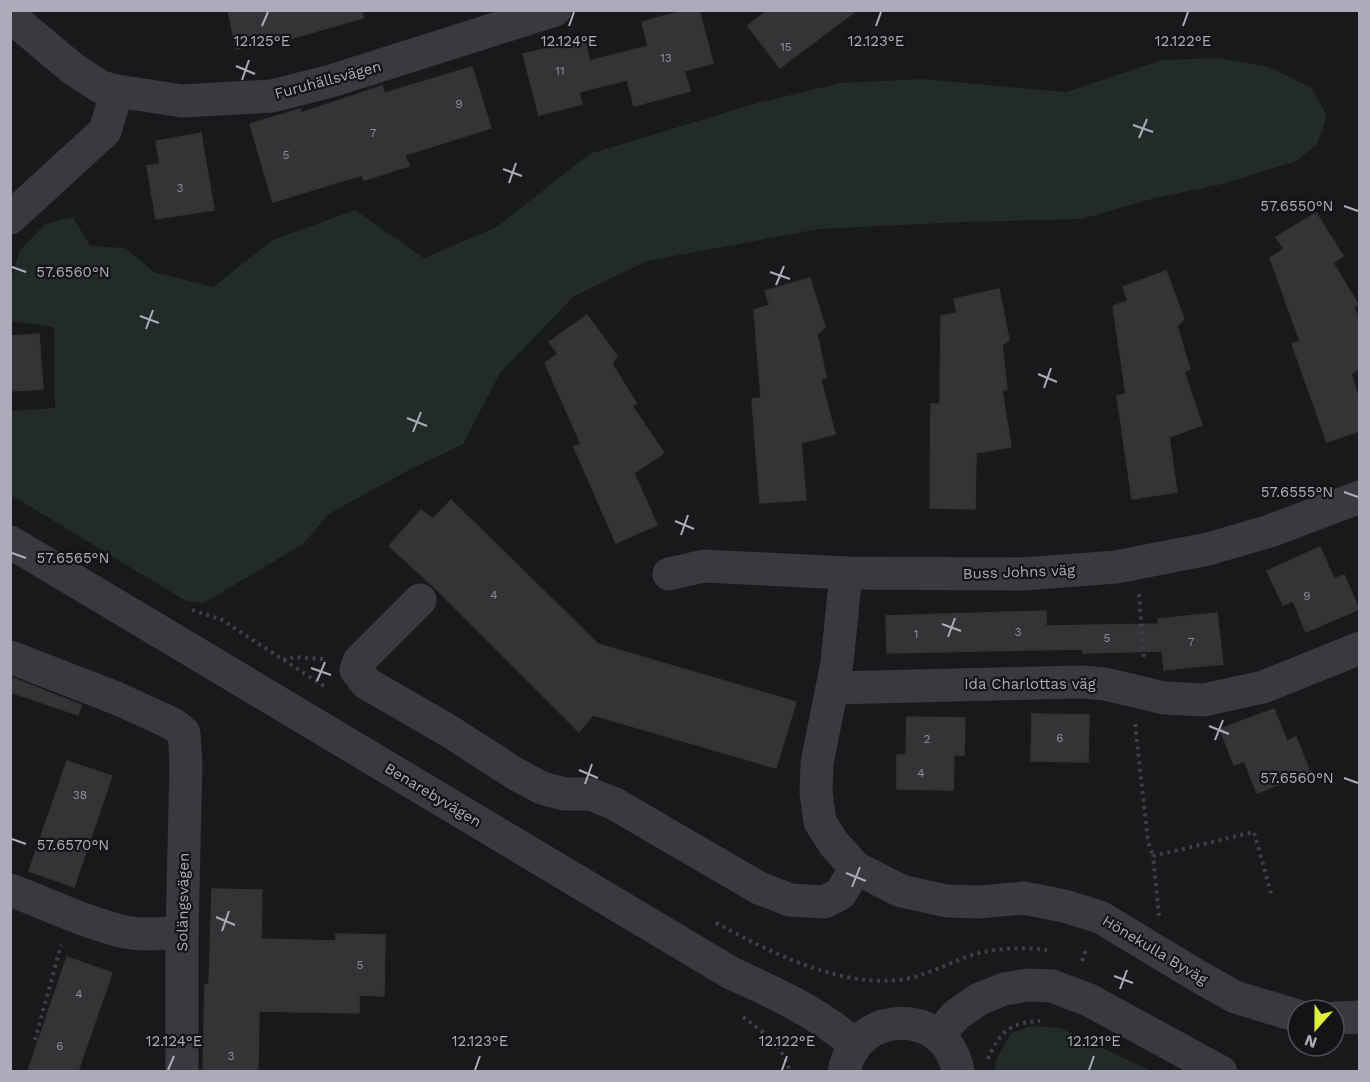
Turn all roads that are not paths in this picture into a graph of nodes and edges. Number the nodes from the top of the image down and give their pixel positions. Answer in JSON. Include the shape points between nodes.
{"nodes":[{"id":1,"x":555,"y":10,"type":"edge"},
{"id":2,"x":10,"y":16,"type":"edge"},
{"id":3,"x":117,"y":91,"type":"junction"},
{"id":4,"x":10,"y":218,"type":"edge"},
{"id":5,"x":1359,"y":497,"type":"edge"},
{"id":6,"x":10,"y":542,"type":"edge"},
{"id":7,"x":846,"y":573,"type":"junction"},
{"id":8,"x":669,"y":574,"type":"dead end"},
{"id":9,"x":420,"y":600,"type":"dead end"},
{"id":10,"x":1359,"y":648,"type":"edge"},
{"id":11,"x":10,"y":657,"type":"edge"},
{"id":12,"x":833,"y":688,"type":"junction"},
{"id":13,"x":856,"y":868,"type":"junction"},
{"id":14,"x":10,"y":890,"type":"edge"},
{"id":15,"x":182,"y":932,"type":"junction"},
{"id":16,"x":1286,"y":1012,"type":"edge"},
{"id":17,"x":938,"y":1036,"type":"junction"},
{"id":18,"x":849,"y":1058,"type":"edge"},
{"id":19,"x":972,"y":1068,"type":"edge"},
{"id":20,"x":182,"y":1071,"type":"edge"},
{"id":21,"x":1221,"y":1071,"type":"edge"}],
"edges":[{"from":1,"to":3,"type":"street","name":"Furuhällsvägen","via":[[332,81],[272,96],[182,101]]},
{"from":2,"to":3,"type":"street","name":"Furuhällsvägen","via":[[73,69],[101,87]]},
{"from":3,"to":4,"type":"street","via":[[105,131]]},
{"from":5,"to":7,"type":"street","name":"Buss Johns väg","via":[[1270,531],[1208,549],[1116,567],[1023,574]]},
{"from":6,"to":18,"type":"street","name":"Benarebyvägen","via":[[722,967],[840,1031]]},
{"from":7,"to":8,"type":"street","name":"Buss Johns väg","via":[[704,566]]},
{"from":7,"to":12,"type":"street","name":"Hönekulla Byväg"},
{"from":9,"to":13,"type":"street","via":[[359,661],[356,670],[366,683],[542,788],[564,794],[590,794],[613,803],[759,888],[790,900],[824,902],[840,894]]},
{"from":10,"to":12,"type":"street","name":"Ida Charlottas väg","via":[[1263,687],[1204,700],[1164,698],[1105,684],[1065,682]]},
{"from":11,"to":15,"type":"street","name":"Solängsvägen","via":[[116,698],[184,733]]},
{"from":12,"to":13,"type":"street","name":"Hönekulla Byväg","via":[[817,764],[816,792],[820,822]]},
{"from":13,"to":16,"type":"street","name":"Hönekulla Byväg","via":[[901,891],[947,901],[1024,898],[1100,917],[1235,997]]},
{"from":14,"to":15,"type":"street","via":[[127,932]]},
{"from":15,"to":20,"type":"street","name":"Solängsvägen"},
{"from":17,"to":18,"type":"street","via":[[918,1025],[895,1023],[872,1030]]},
{"from":17,"to":19,"type":"street"},
{"from":17,"to":21,"type":"street","via":[[979,999],[1004,989],[1052,986],[1089,1000]]}]}
